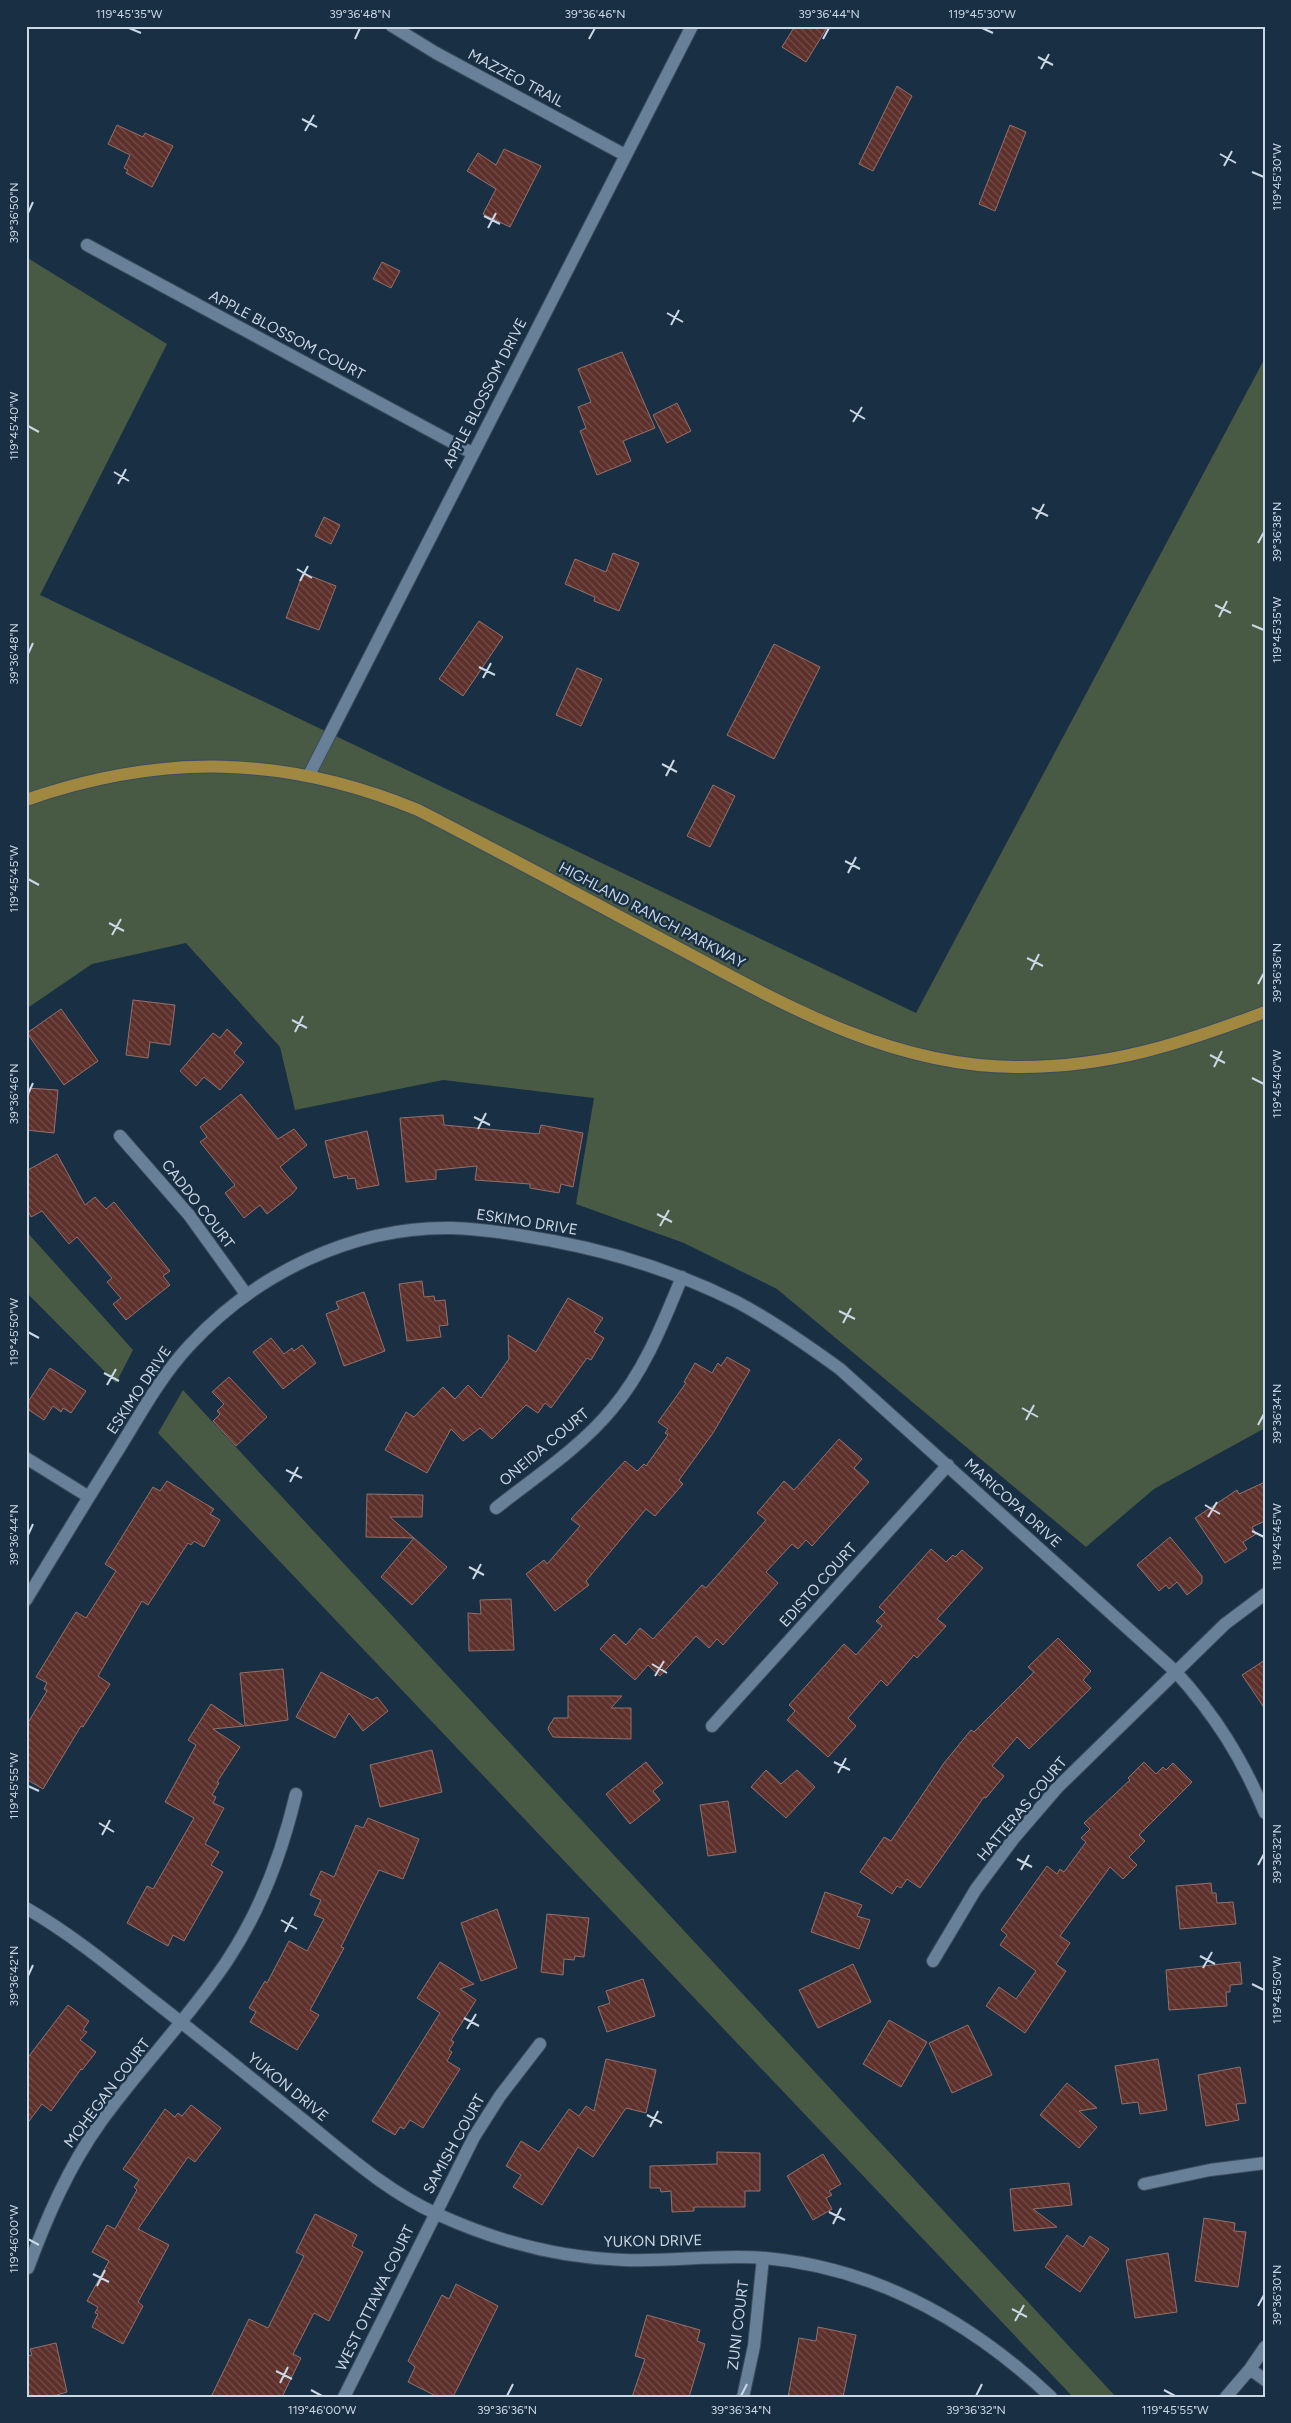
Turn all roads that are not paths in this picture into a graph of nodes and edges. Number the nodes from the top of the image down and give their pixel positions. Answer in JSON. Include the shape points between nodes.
{"nodes":[{"id":1,"x":392,"y":26,"type":"edge"},
{"id":2,"x":692,"y":26,"type":"edge"},
{"id":3,"x":625,"y":155,"type":"junction"},
{"id":4,"x":87,"y":245,"type":"dead end"},
{"id":5,"x":472,"y":453,"type":"junction"},
{"id":6,"x":309,"y":775,"type":"junction"},
{"id":7,"x":26,"y":800,"type":"edge"},
{"id":8,"x":1265,"y":1012,"type":"edge"},
{"id":9,"x":120,"y":1136,"type":"dead end"},
{"id":10,"x":682,"y":1277,"type":"junction"},
{"id":11,"x":246,"y":1294,"type":"junction"},
{"id":12,"x":26,"y":1458,"type":"edge"},
{"id":13,"x":948,"y":1465,"type":"junction"},
{"id":14,"x":89,"y":1496,"type":"junction"},
{"id":15,"x":496,"y":1508,"type":"dead end"},
{"id":16,"x":1265,"y":1594,"type":"edge"},
{"id":17,"x":26,"y":1600,"type":"edge"},
{"id":18,"x":1175,"y":1671,"type":"junction"},
{"id":19,"x":712,"y":1726,"type":"dead end"},
{"id":20,"x":296,"y":1794,"type":"dead end"},
{"id":21,"x":1265,"y":1813,"type":"edge"},
{"id":22,"x":26,"y":1908,"type":"edge"},
{"id":23,"x":933,"y":1961,"type":"dead end"},
{"id":24,"x":181,"y":2022,"type":"junction"},
{"id":25,"x":540,"y":2044,"type":"dead end"},
{"id":26,"x":1265,"y":2163,"type":"edge"},
{"id":27,"x":1144,"y":2184,"type":"dead end"},
{"id":28,"x":435,"y":2213,"type":"junction"},
{"id":29,"x":763,"y":2258,"type":"junction"},
{"id":30,"x":28,"y":2268,"type":"dead end"},
{"id":31,"x":1265,"y":2347,"type":"edge"},
{"id":32,"x":1250,"y":2369,"type":"junction"},
{"id":33,"x":1265,"y":2380,"type":"edge"},
{"id":34,"x":344,"y":2397,"type":"edge"},
{"id":35,"x":743,"y":2397,"type":"edge"},
{"id":36,"x":1051,"y":2397,"type":"edge"},
{"id":37,"x":1226,"y":2397,"type":"edge"}],
"edges":[{"from":1,"to":3,"type":"street","name":"MAZZEO TRAIL"},
{"from":2,"to":3,"type":"street","name":"APPLE BLOSSOM DRIVE"},
{"from":3,"to":5,"type":"street","name":"APPLE BLOSSOM DRIVE"},
{"from":4,"to":5,"type":"street","name":"APPLE BLOSSOM COURT"},
{"from":5,"to":6,"type":"street","name":"APPLE BLOSSOM DRIVE"},
{"from":6,"to":7,"type":"main road","name":"HIGHLAND RANCH PARKWAY","via":[[238,767],[154,768],[67,786]]},
{"from":6,"to":8,"type":"main road","name":"HIGHLAND RANCH PARKWAY","via":[[385,796],[418,810],[799,1012],[870,1042],[903,1052],[974,1065],[1014,1067],[1091,1062],[1182,1043]]},
{"from":9,"to":11,"type":"street","name":"CADDO COURT","via":[[189,1215]]},
{"from":10,"to":11,"type":"street","name":"ESKIMO DRIVE","via":[[626,1258],[572,1245],[495,1230],[449,1228],[389,1234],[324,1252]]},
{"from":10,"to":13,"type":"street","name":"MARICOPA DRIVE","via":[[738,1302],[791,1333],[840,1369]]},
{"from":10,"to":15,"type":"street","name":"ONEIDA COURT","via":[[659,1334],[637,1375],[613,1408],[583,1439]]},
{"from":11,"to":14,"type":"street","name":"ESKIMO DRIVE","via":[[218,1316],[160,1381]]},
{"from":12,"to":14,"type":"street"},
{"from":13,"to":18,"type":"street","name":"MARICOPA DRIVE"},
{"from":13,"to":19,"type":"street","name":"EDISTO COURT"},
{"from":14,"to":17,"type":"street","name":"ESKIMO DRIVE"},
{"from":16,"to":18,"type":"street","name":"HATTERAS COURT","via":[[1225,1624]]},
{"from":18,"to":21,"type":"street","name":"MARICOPA DRIVE","via":[[1227,1736]]},
{"from":18,"to":23,"type":"street","name":"HATTERAS COURT","via":[[1057,1788],[1014,1838],[976,1889]]},
{"from":20,"to":24,"type":"street","name":"MOHEGAN COURT","via":[[273,1872],[253,1916],[227,1961]]},
{"from":22,"to":24,"type":"street","name":"YUKON DRIVE","via":[[86,1947]]},
{"from":24,"to":28,"type":"street","name":"YUKON DRIVE","via":[[370,2174]]},
{"from":24,"to":30,"type":"street","name":"MOHEGAN COURT","via":[[101,2122],[72,2167],[47,2216]]},
{"from":25,"to":28,"type":"street","name":"SAMISH COURT","via":[[500,2096],[474,2137]]},
{"from":26,"to":27,"type":"street","via":[[1210,2170]]},
{"from":28,"to":29,"type":"street","name":"YUKON DRIVE","via":[[482,2233],[532,2248],[579,2256],[626,2260],[725,2256]]},
{"from":28,"to":34,"type":"street","name":"WEST OTTAWA COURT"},
{"from":29,"to":35,"type":"street","name":"ZUNI COURT","via":[[754,2346]]},
{"from":29,"to":36,"type":"street","name":"YUKON DRIVE","via":[[836,2270],[885,2285],[975,2334],[1018,2366]]},
{"from":31,"to":32,"type":"street"},
{"from":32,"to":33,"type":"street"},
{"from":32,"to":37,"type":"street"}]}
